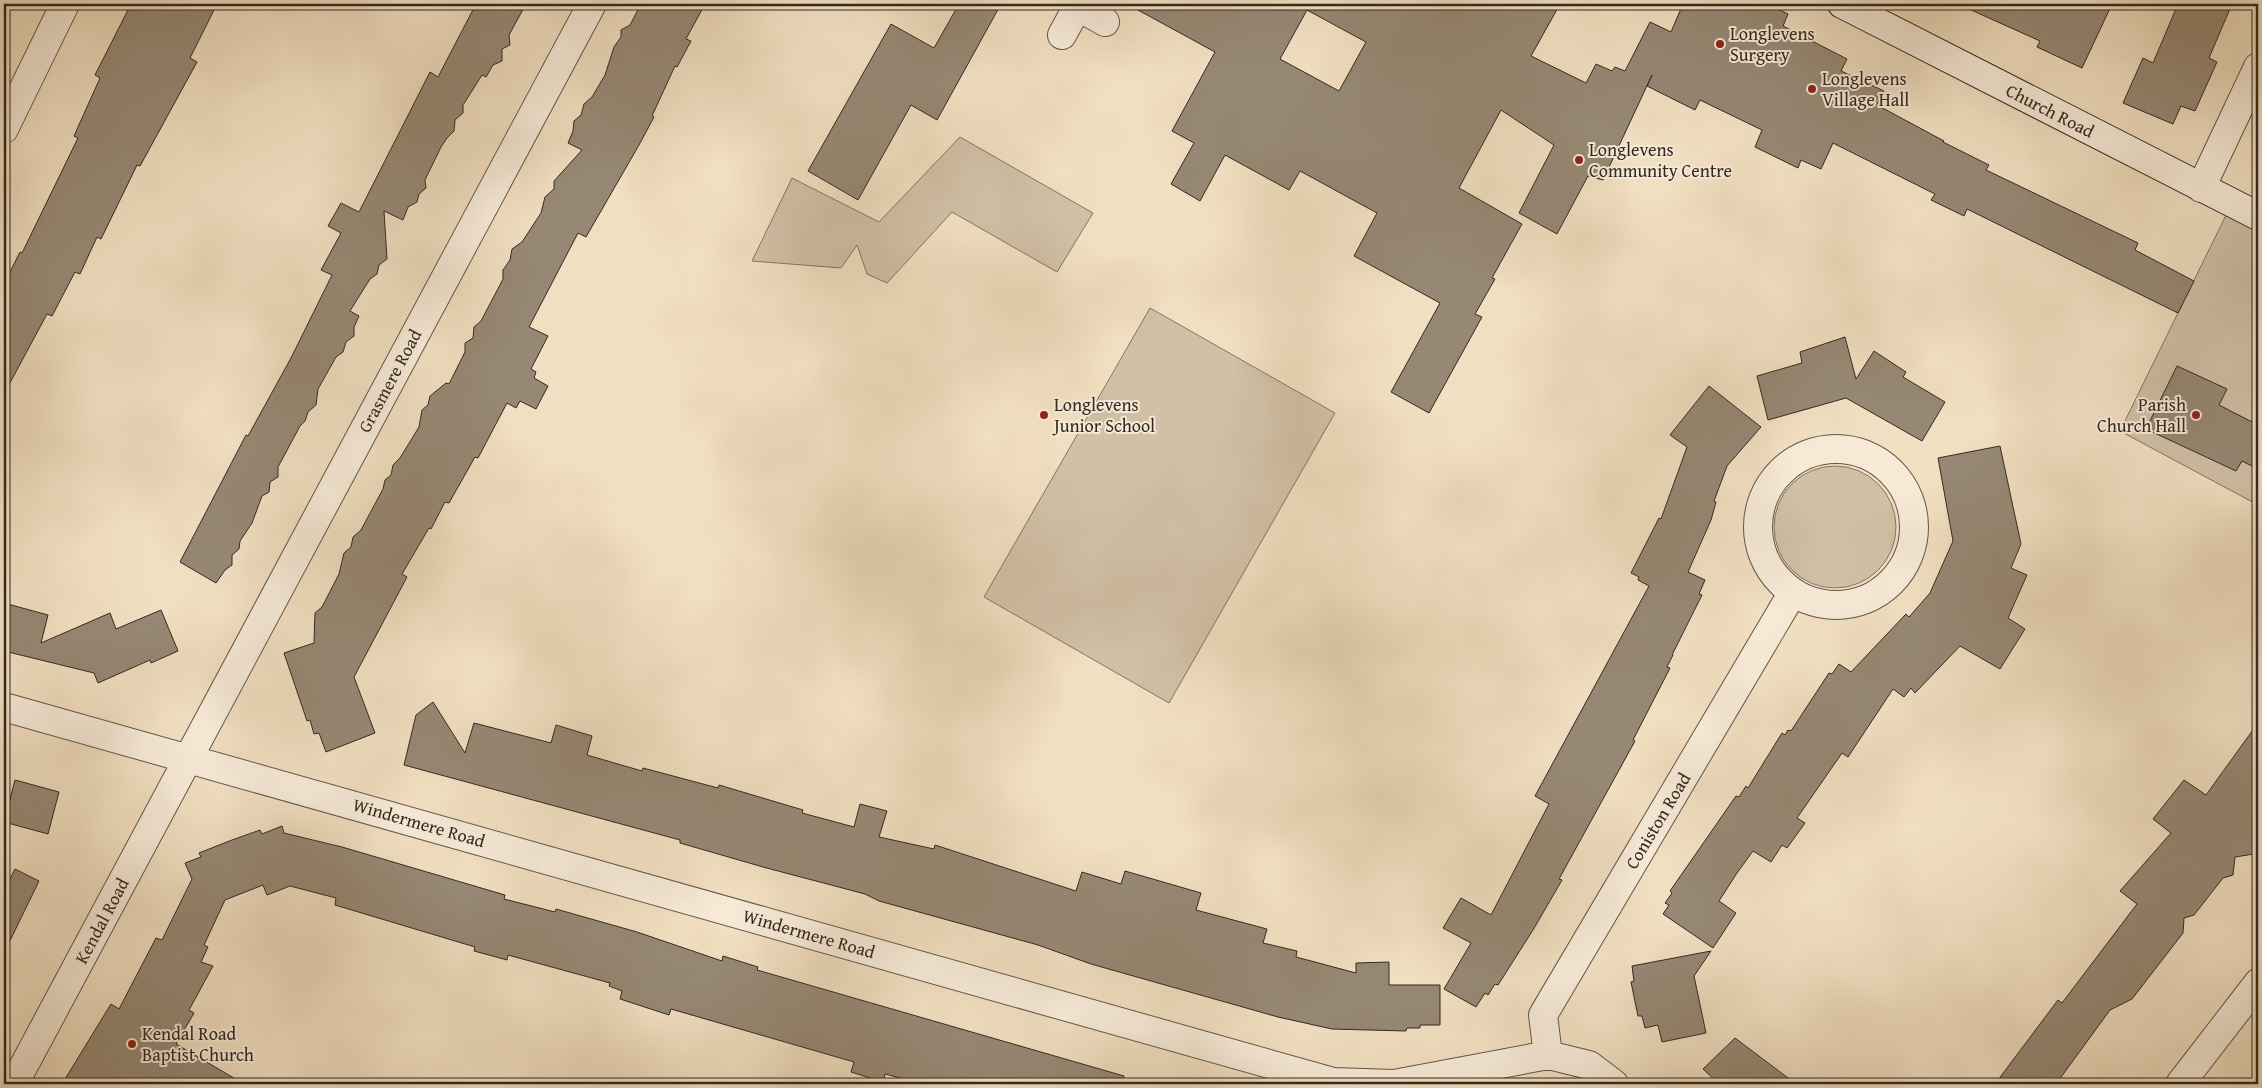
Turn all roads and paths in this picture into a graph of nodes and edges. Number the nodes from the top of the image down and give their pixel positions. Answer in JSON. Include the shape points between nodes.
{"nodes":[{"id":1,"x":65,"y":4,"type":"edge"},
{"id":2,"x":592,"y":4,"type":"edge"},
{"id":3,"x":1842,"y":4,"type":"edge"},
{"id":4,"x":1078,"y":5,"type":"edge"},
{"id":5,"x":1105,"y":22,"type":"dead end"},
{"id":6,"x":1062,"y":35,"type":"dead end"},
{"id":7,"x":2258,"y":67,"type":"edge"},
{"id":8,"x":4,"y":129,"type":"edge"},
{"id":9,"x":2202,"y":188,"type":"junction"},
{"id":10,"x":2258,"y":216,"type":"edge"},
{"id":11,"x":1793,"y":592,"type":"junction"},
{"id":12,"x":4,"y":707,"type":"edge"},
{"id":13,"x":189,"y":758,"type":"junction"},
{"id":14,"x":2258,"y":983,"type":"edge"},
{"id":15,"x":1548,"y":1055,"type":"junction"},
{"id":16,"x":14,"y":1084,"type":"edge"},
{"id":17,"x":1614,"y":1084,"type":"edge"},
{"id":18,"x":2180,"y":1084,"type":"edge"}],
"edges":[{"from":1,"to":8,"type":"street"},
{"from":2,"to":13,"type":"street","name":"Grasmere Road"},
{"from":3,"to":9,"type":"street","name":"Church Road"},
{"from":4,"to":5,"type":"street"},
{"from":4,"to":6,"type":"street"},
{"from":7,"to":9,"type":"street"},
{"from":9,"to":10,"type":"street","name":"Church Road"},
{"from":11,"to":11,"type":"street","via":[[1780,582],[1760,546],[1760,506],[1768,487],[1781,471],[1816,451],[1837,449],[1876,459],[1904,488],[1912,508],[1915,528],[1912,548],[1904,567],[1886,587],[1856,603],[1815,602]]},
{"from":11,"to":15,"type":"street","name":"Coniston Road","via":[[1543,1015]]},
{"from":12,"to":13,"type":"street","name":"Windermere Road"},
{"from":13,"to":15,"type":"street","name":"Windermere Road","via":[[1333,1082],[1394,1084]]},
{"from":13,"to":16,"type":"street","name":"Kendal Road"},
{"from":14,"to":18,"type":"street"},
{"from":15,"to":17,"type":"street","name":"Windermere Road","via":[[1590,1065]]}]}
